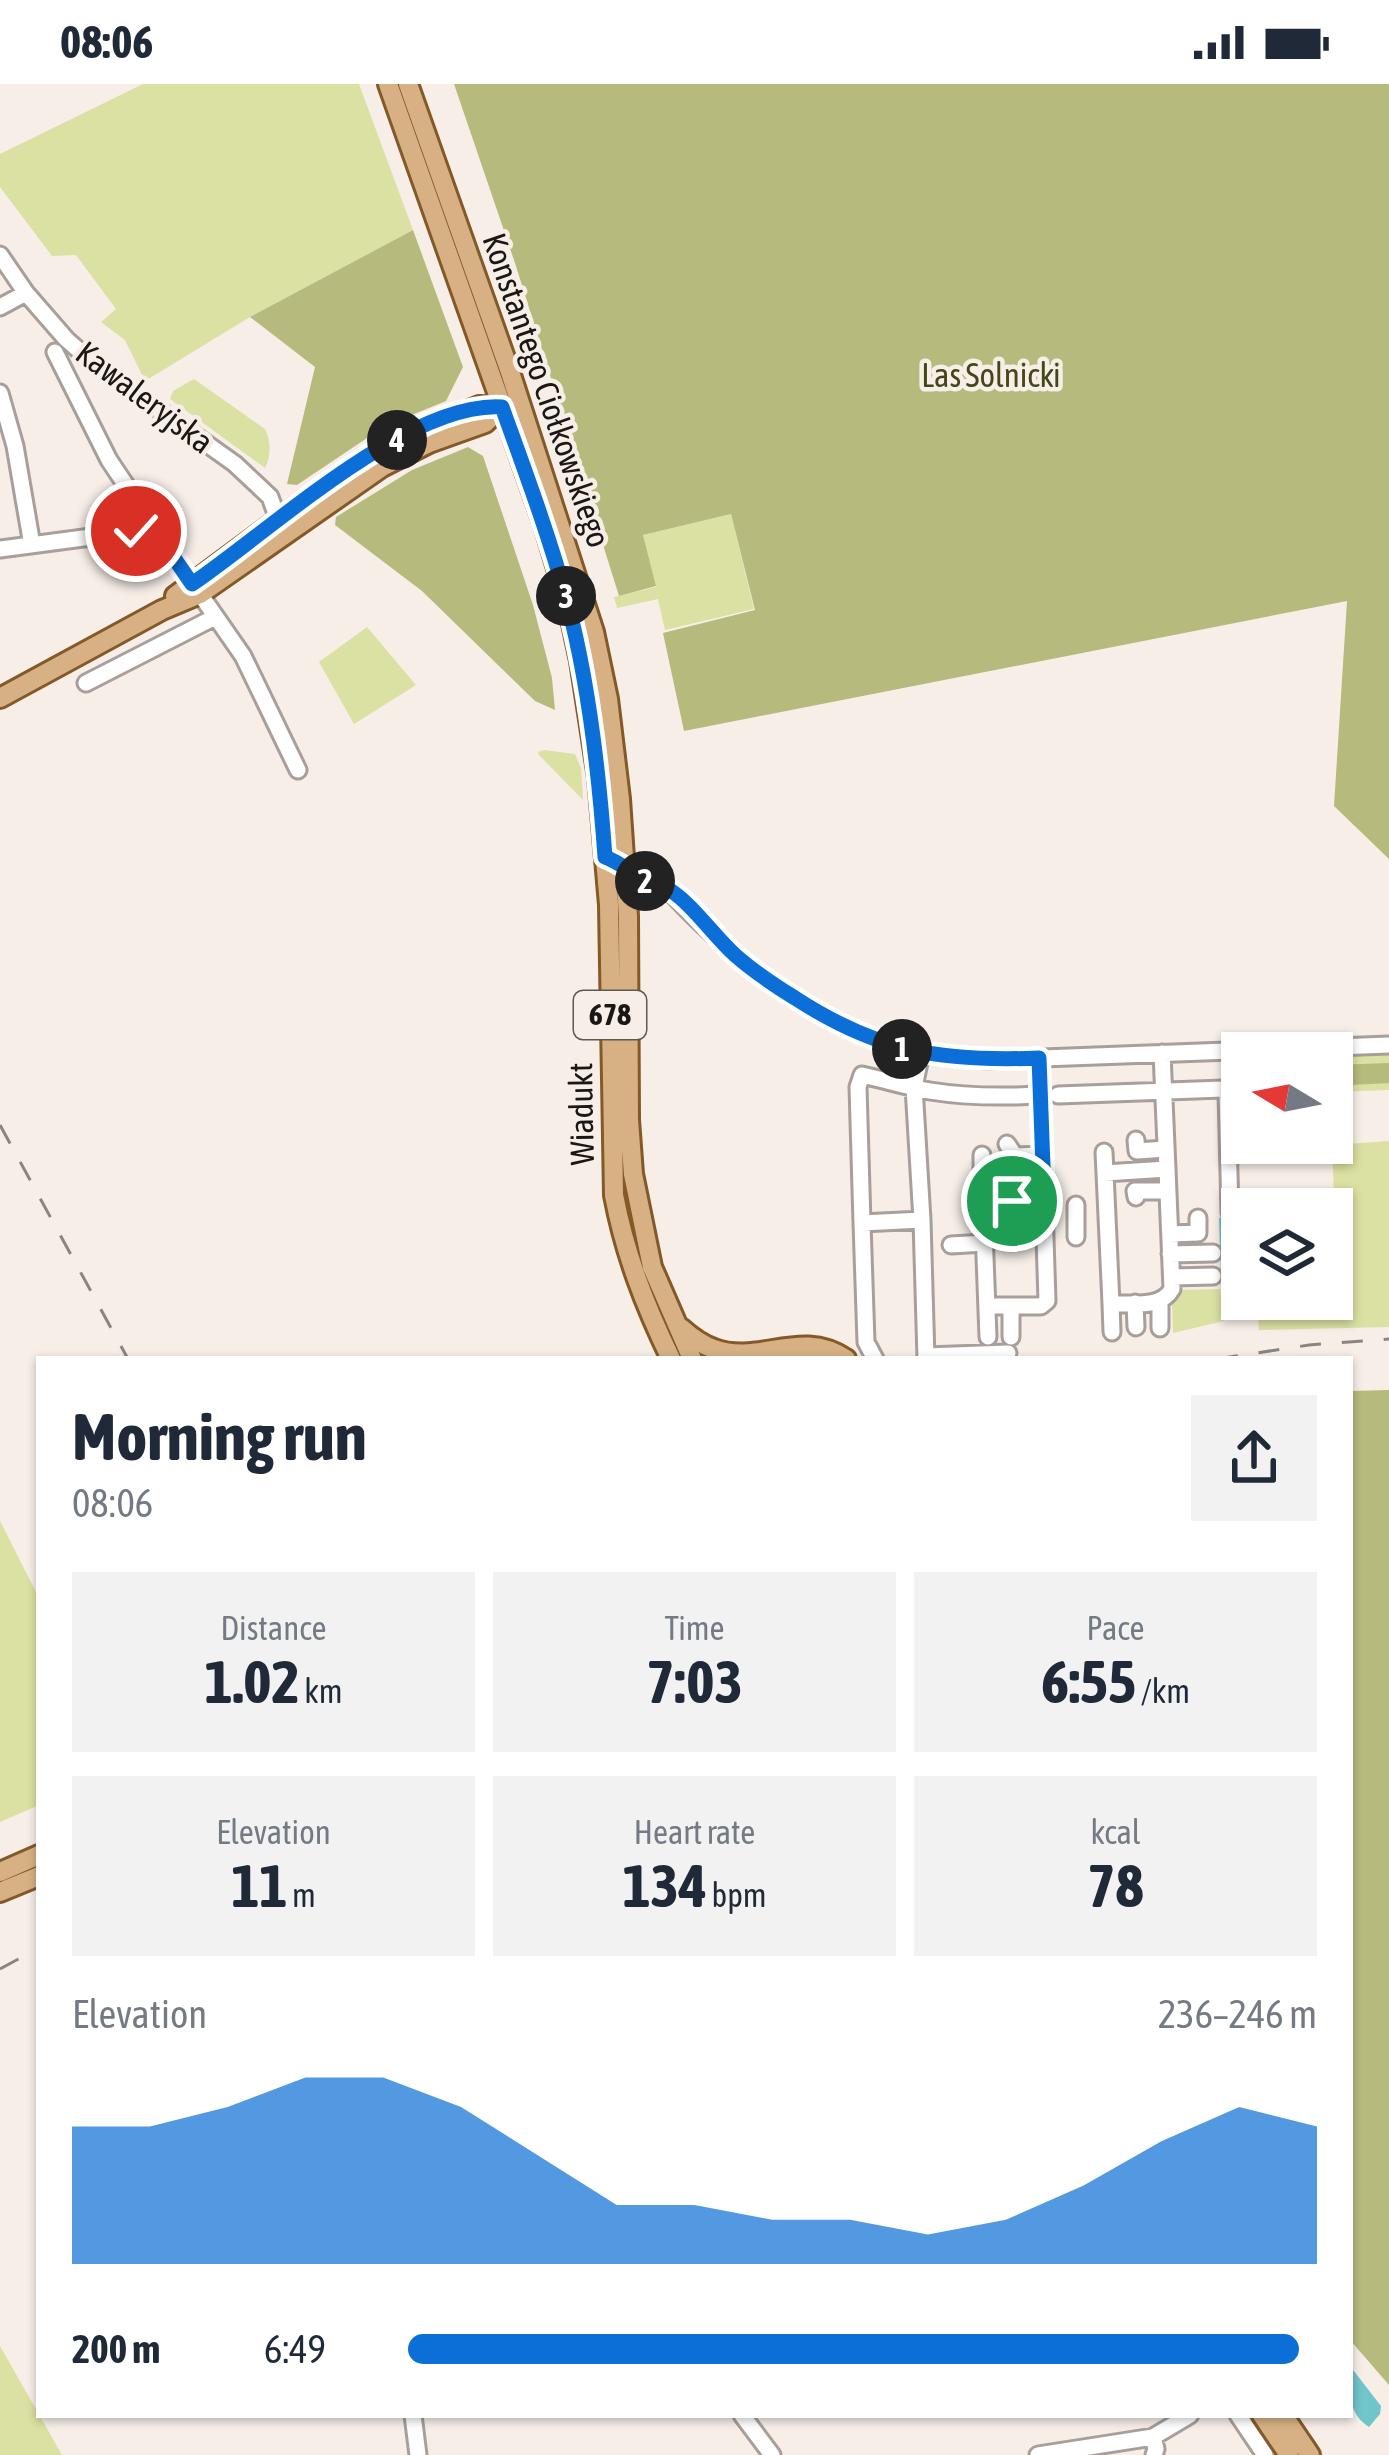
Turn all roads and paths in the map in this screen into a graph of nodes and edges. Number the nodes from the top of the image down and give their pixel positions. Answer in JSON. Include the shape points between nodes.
{"nodes":[{"id":1,"x":388,"y":84,"type":"edge"},
{"id":2,"x":408,"y":84,"type":"edge"},
{"id":3,"x":0,"y":255,"type":"edge"},
{"id":4,"x":26,"y":292,"type":"junction"},
{"id":5,"x":0,"y":308,"type":"edge"},
{"id":6,"x":55,"y":352,"type":"dead end"},
{"id":7,"x":0,"y":393,"type":"edge"},
{"id":8,"x":511,"y":404,"type":"junction"},
{"id":9,"x":150,"y":523,"type":"junction"},
{"id":10,"x":282,"y":526,"type":"junction"},
{"id":11,"x":32,"y":544,"type":"junction"},
{"id":12,"x":0,"y":549,"type":"edge"},
{"id":13,"x":196,"y":589,"type":"junction"},
{"id":14,"x":215,"y":617,"type":"junction"},
{"id":15,"x":86,"y":683,"type":"dead end"},
{"id":16,"x":0,"y":698,"type":"edge"},
{"id":17,"x":298,"y":770,"type":"dead end"},
{"id":18,"x":614,"y":861,"type":"junction"},
{"id":19,"x":1389,"y":1045,"type":"edge"},
{"id":20,"x":921,"y":1053,"type":"junction"},
{"id":21,"x":1162,"y":1053,"type":"junction"},
{"id":22,"x":1039,"y":1058,"type":"junction"},
{"id":23,"x":914,"y":1087,"type":"junction"},
{"id":24,"x":1164,"y":1090,"type":"junction"},
{"id":25,"x":1040,"y":1095,"type":"junction"},
{"id":26,"x":1058,"y":1095,"type":"dead end"},
{"id":27,"x":1136,"y":1140,"type":"dead end"},
{"id":28,"x":1007,"y":1144,"type":"dead end"},
{"id":29,"x":1166,"y":1149,"type":"junction"},
{"id":30,"x":1104,"y":1152,"type":"dead end"},
{"id":31,"x":982,"y":1155,"type":"dead end"},
{"id":32,"x":1042,"y":1155,"type":"junction"},
{"id":33,"x":1167,"y":1169,"type":"junction"},
{"id":34,"x":1105,"y":1173,"type":"junction"},
{"id":35,"x":1043,"y":1174,"type":"junction"},
{"id":36,"x":982,"y":1177,"type":"junction"},
{"id":37,"x":1229,"y":1188,"type":"edge"},
{"id":38,"x":1168,"y":1191,"type":"junction"},
{"id":39,"x":1044,"y":1194,"type":"junction"},
{"id":40,"x":1136,"y":1197,"type":"dead end"},
{"id":41,"x":1012,"y":1201,"type":"dead end"},
{"id":42,"x":1107,"y":1214,"type":"junction"},
{"id":43,"x":1198,"y":1218,"type":"dead end"},
{"id":44,"x":922,"y":1220,"type":"junction"},
{"id":45,"x":862,"y":1223,"type":"junction"},
{"id":46,"x":1170,"y":1234,"type":"junction"},
{"id":47,"x":1076,"y":1237,"type":"dead end"},
{"id":48,"x":985,"y":1243,"type":"junction"},
{"id":49,"x":1214,"y":1253,"type":"dead end"},
{"id":50,"x":1170,"y":1254,"type":"junction"},
{"id":51,"x":951,"y":1265,"type":"dead end"},
{"id":52,"x":1213,"y":1276,"type":"dead end"},
{"id":53,"x":1172,"y":1277,"type":"junction"},
{"id":54,"x":636,"y":1280,"type":"junction"},
{"id":55,"x":1160,"y":1302,"type":"junction"},
{"id":56,"x":1135,"y":1303,"type":"junction"},
{"id":57,"x":1111,"y":1304,"type":"junction"},
{"id":58,"x":987,"y":1306,"type":"junction"},
{"id":59,"x":1010,"y":1307,"type":"junction"},
{"id":60,"x":675,"y":1323,"type":"junction"},
{"id":61,"x":1136,"y":1328,"type":"dead end"},
{"id":62,"x":1160,"y":1328,"type":"dead end"},
{"id":63,"x":1112,"y":1332,"type":"dead end"},
{"id":64,"x":988,"y":1337,"type":"dead end"},
{"id":65,"x":658,"y":1356,"type":"edge"},
{"id":66,"x":670,"y":1356,"type":"edge"},
{"id":67,"x":691,"y":1356,"type":"edge"},
{"id":68,"x":841,"y":1356,"type":"edge"},
{"id":69,"x":873,"y":1356,"type":"edge"},
{"id":70,"x":926,"y":1356,"type":"edge"},
{"id":71,"x":939,"y":1356,"type":"edge"},
{"id":72,"x":36,"y":1856,"type":"edge"},
{"id":73,"x":0,"y":1872,"type":"edge"},
{"id":74,"x":36,"y":1877,"type":"edge"},
{"id":75,"x":0,"y":1892,"type":"edge"},
{"id":76,"x":412,"y":2418,"type":"edge"},
{"id":77,"x":744,"y":2418,"type":"edge"},
{"id":78,"x":1187,"y":2418,"type":"edge"},
{"id":79,"x":1240,"y":2418,"type":"edge"},
{"id":80,"x":1264,"y":2418,"type":"edge"},
{"id":81,"x":1285,"y":2418,"type":"edge"},
{"id":82,"x":1154,"y":2446,"type":"edge"},
{"id":83,"x":418,"y":2455,"type":"edge"},
{"id":84,"x":772,"y":2455,"type":"edge"},
{"id":85,"x":1038,"y":2455,"type":"edge"},
{"id":86,"x":1265,"y":2455,"type":"edge"},
{"id":87,"x":1289,"y":2455,"type":"edge"},
{"id":88,"x":1310,"y":2455,"type":"edge"}],
"edges":[{"from":1,"to":8,"type":"main road","name":"Konstantego Ciołkowskiego","number":"678"},
{"from":2,"to":8,"type":"main road","name":"Konstantego Ciołkowskiego","number":"678"},
{"from":3,"to":4,"type":"street","name":"Kawaleryjska"},
{"from":4,"to":5,"type":"street"},
{"from":4,"to":10,"type":"street","name":"Kawaleryjska","via":[[92,362],[235,464]]},
{"from":6,"to":9,"type":"street","name":"Kawaleryjska"},
{"from":7,"to":11,"type":"street"},
{"from":8,"to":10,"type":"main road","via":[[479,406],[395,440]]},
{"from":8,"to":18,"type":"main road","name":"Konstantego Ciołkowskiego","number":"678","via":[[561,550]]},
{"from":9,"to":11,"type":"street"},
{"from":9,"to":13,"type":"street","name":"Kawaleryjska"},
{"from":10,"to":13,"type":"main road"},
{"from":11,"to":12,"type":"street"},
{"from":13,"to":14,"type":"street","name":"Kawaleryjska"},
{"from":13,"to":16,"type":"main road"},
{"from":14,"to":15,"type":"street"},
{"from":14,"to":17,"type":"street","name":"Kawaleryjska","via":[[243,656]]},
{"from":18,"to":20,"type":"street","via":[[668,888],[738,958],[788,994],[850,1030]]},
{"from":18,"to":54,"type":"main road","name":"Wiadukt","number":"678","via":[[612,1173]]},
{"from":18,"to":60,"type":"main road","name":"Wiadukt","number":"678","via":[[627,905],[633,1174],[646,1246]]},
{"from":19,"to":21,"type":"street"},
{"from":20,"to":22,"type":"street"},
{"from":20,"to":23,"type":"street"},
{"from":21,"to":22,"type":"street"},
{"from":21,"to":24,"type":"street"},
{"from":22,"to":25,"type":"street"},
{"from":23,"to":25,"type":"street"},
{"from":23,"to":44,"type":"street"},
{"from":23,"to":45,"type":"street","via":[[856,1072]]},
{"from":24,"to":26,"type":"street"},
{"from":24,"to":29,"type":"street"},
{"from":24,"to":37,"type":"street","via":[[1227,1094]]},
{"from":25,"to":32,"type":"street"},
{"from":27,"to":29,"type":"street","via":[[1137,1151]]},
{"from":28,"to":32,"type":"street","via":[[1013,1156]]},
{"from":29,"to":33,"type":"street"},
{"from":30,"to":34,"type":"street"},
{"from":31,"to":36,"type":"street"},
{"from":32,"to":35,"type":"street"},
{"from":33,"to":34,"type":"street"},
{"from":33,"to":38,"type":"street"},
{"from":34,"to":42,"type":"street"},
{"from":35,"to":36,"type":"street"},
{"from":35,"to":39,"type":"street"},
{"from":36,"to":48,"type":"street"},
{"from":38,"to":40,"type":"street","via":[[1135,1191]]},
{"from":38,"to":46,"type":"street"},
{"from":39,"to":41,"type":"street"},
{"from":39,"to":59,"type":"street","via":[[1047,1301]]},
{"from":42,"to":47,"type":"street","via":[[1076,1210]]},
{"from":42,"to":57,"type":"street"},
{"from":43,"to":46,"type":"street","via":[[1198,1233]]},
{"from":44,"to":45,"type":"street"},
{"from":44,"to":70,"type":"street"},
{"from":45,"to":69,"type":"street","via":[[866,1342]]},
{"from":46,"to":50,"type":"street"},
{"from":48,"to":51,"type":"street","via":[[951,1241]]},
{"from":48,"to":58,"type":"street"},
{"from":49,"to":50,"type":"street"},
{"from":50,"to":53,"type":"street"},
{"from":52,"to":53,"type":"street"},
{"from":53,"to":55,"type":"street"},
{"from":54,"to":65,"type":"main road"},
{"from":54,"to":66,"type":"main road","name":"Wiadukt","number":"678"},
{"from":55,"to":56,"type":"street"},
{"from":55,"to":62,"type":"street"},
{"from":56,"to":57,"type":"street"},
{"from":56,"to":61,"type":"street"},
{"from":57,"to":63,"type":"street"},
{"from":58,"to":59,"type":"street"},
{"from":58,"to":64,"type":"street"},
{"from":59,"to":71,"type":"street","via":[[1010,1345]]},
{"from":60,"to":67,"type":"main road","name":"Wiadukt","number":"678"},
{"from":60,"to":68,"type":"main road","via":[[727,1352],[807,1345]]},
{"from":72,"to":73,"type":"main road"},
{"from":74,"to":75,"type":"main road"},
{"from":76,"to":83,"type":"street"},
{"from":77,"to":84,"type":"street"},
{"from":78,"to":82,"type":"street"},
{"from":79,"to":86,"type":"street"},
{"from":80,"to":87,"type":"main road"},
{"from":81,"to":88,"type":"main road"},
{"from":82,"to":85,"type":"street","via":[[1140,2441]]}]}
